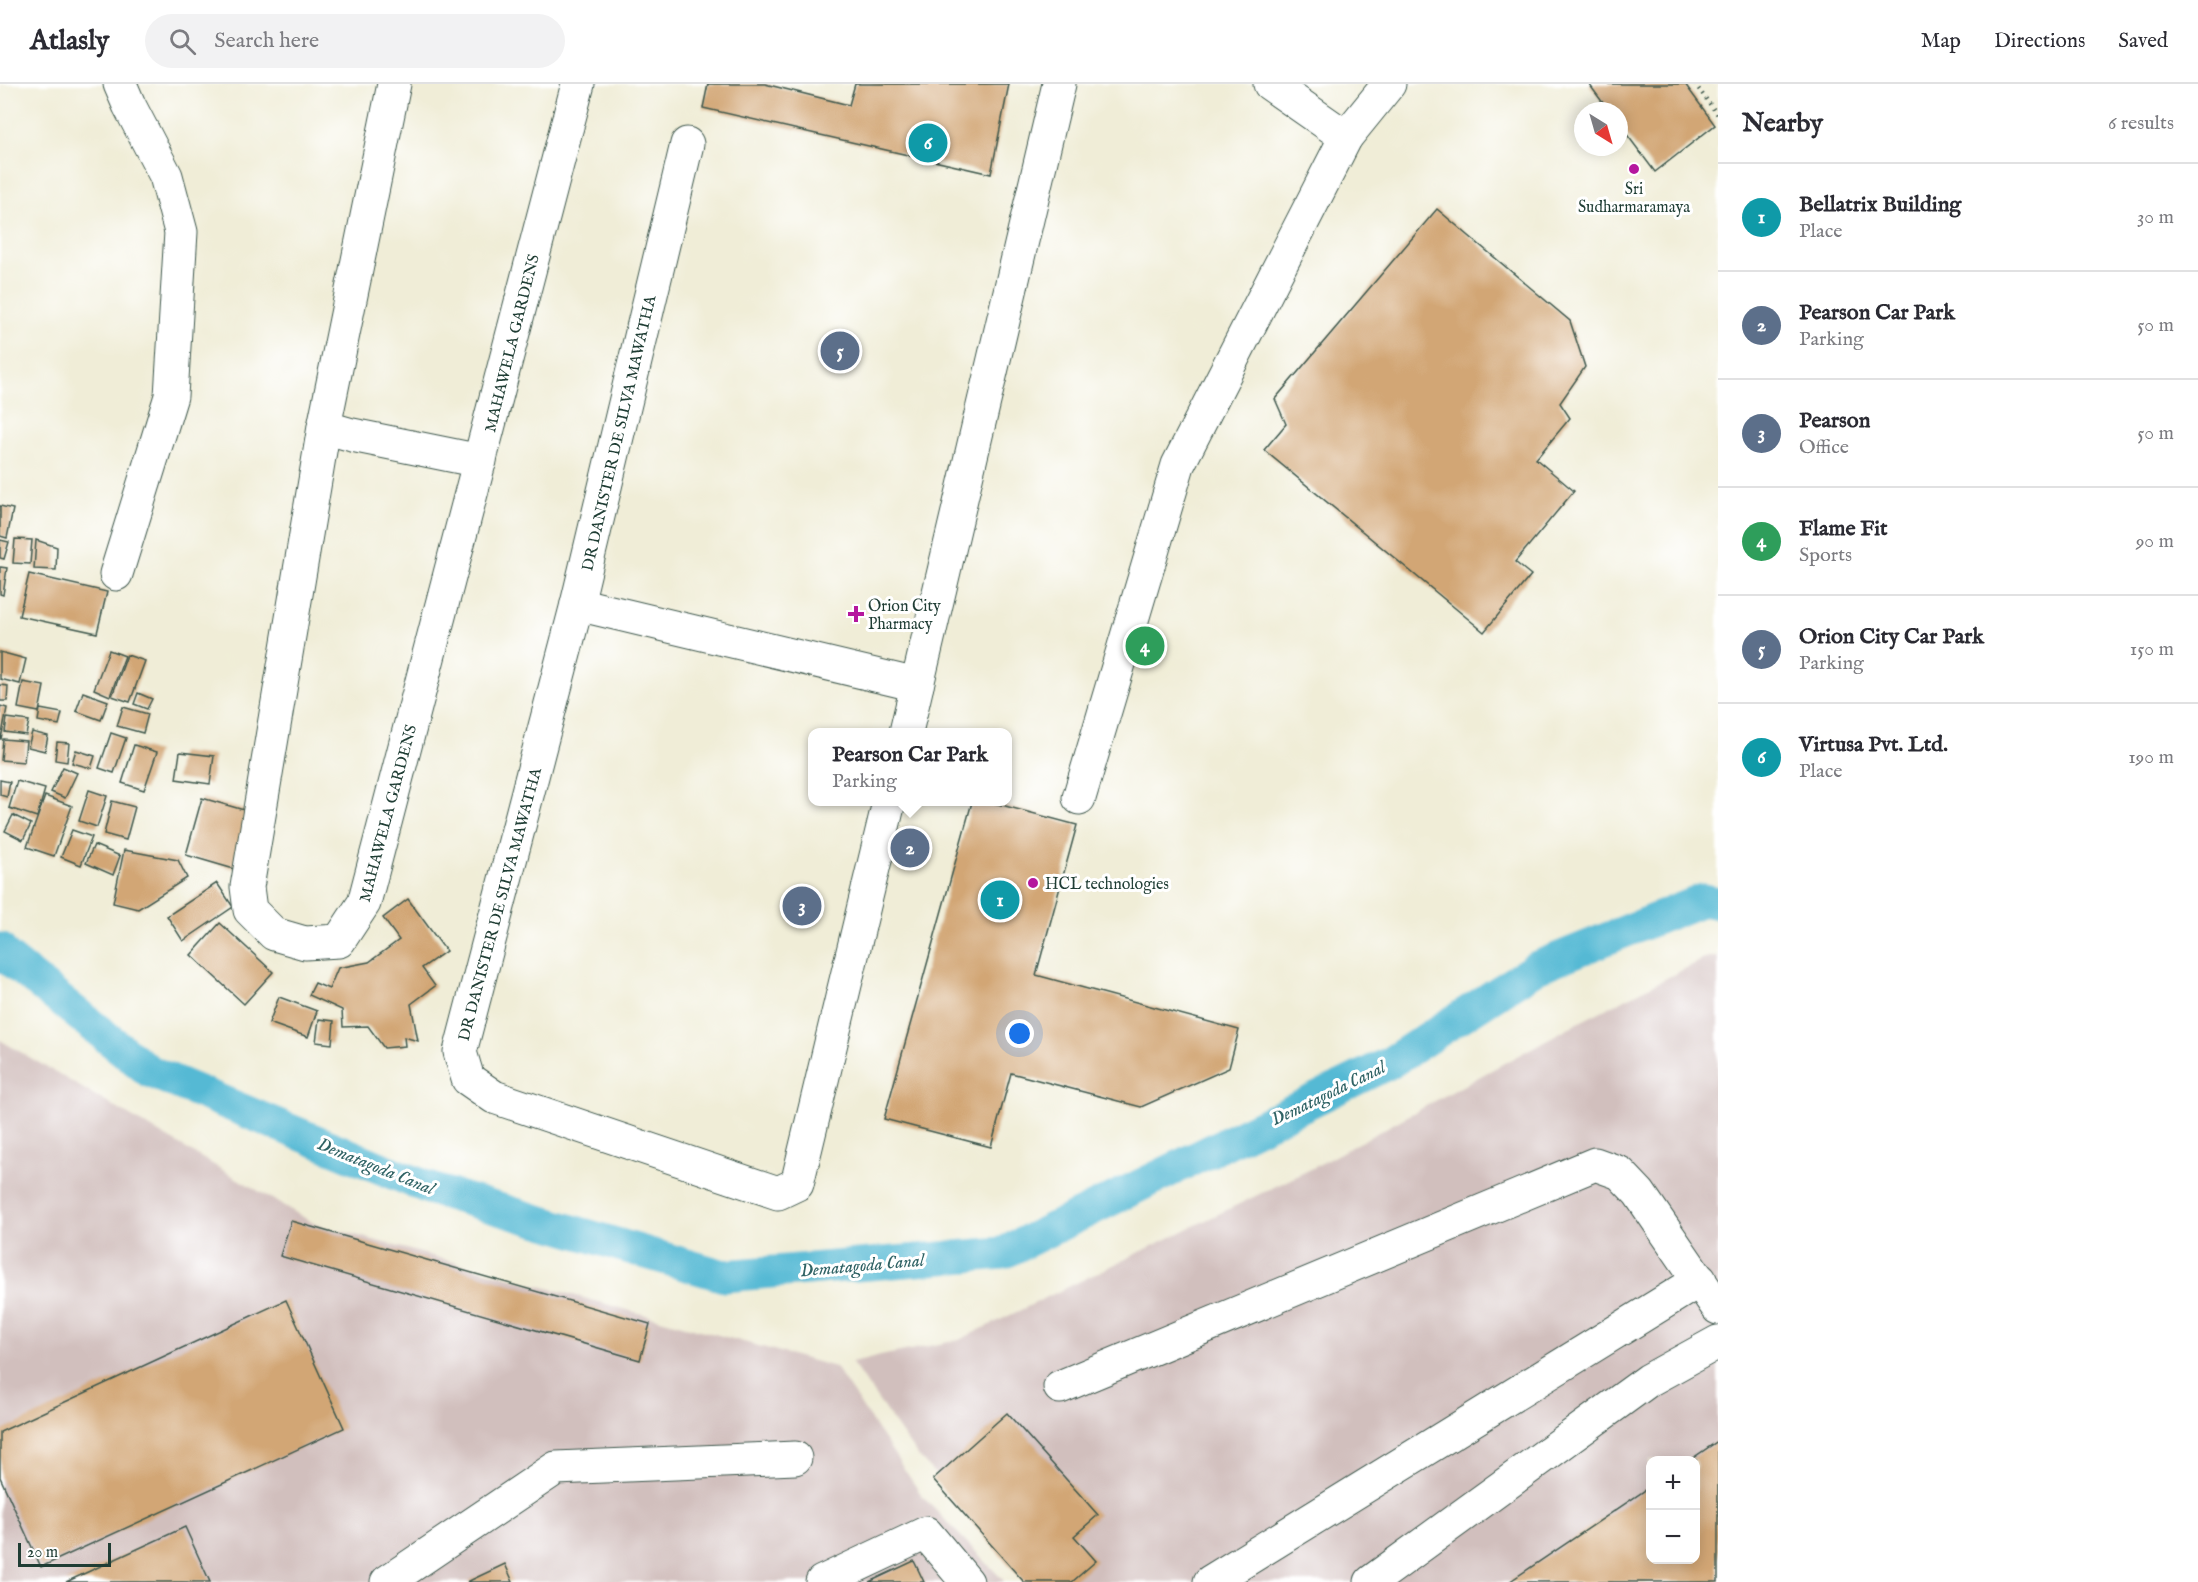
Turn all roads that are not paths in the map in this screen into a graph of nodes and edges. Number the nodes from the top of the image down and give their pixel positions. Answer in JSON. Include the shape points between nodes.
{"nodes":[{"id":1,"x":120,"y":84,"type":"edge"},
{"id":2,"x":394,"y":84,"type":"edge"},
{"id":3,"x":578,"y":84,"type":"edge"},
{"id":4,"x":1059,"y":84,"type":"edge"},
{"id":5,"x":1270,"y":84,"type":"edge"},
{"id":6,"x":1389,"y":84,"type":"edge"},
{"id":7,"x":1346,"y":136,"type":"junction"},
{"id":8,"x":687,"y":144,"type":"dead end"},
{"id":9,"x":324,"y":427,"type":"junction"},
{"id":10,"x":480,"y":461,"type":"junction"},
{"id":11,"x":116,"y":574,"type":"dead end"},
{"id":12,"x":577,"y":604,"type":"junction"},
{"id":13,"x":917,"y":685,"type":"junction"},
{"id":14,"x":907,"y":728,"type":"edge"},
{"id":15,"x":1080,"y":798,"type":"dead end"},
{"id":16,"x":888,"y":806,"type":"edge"},
{"id":17,"x":1700,"y":1280,"type":"junction"},
{"id":18,"x":1718,"y":1308,"type":"edge"},
{"id":19,"x":1718,"y":1342,"type":"edge"},
{"id":20,"x":1060,"y":1387,"type":"dead end"},
{"id":21,"x":795,"y":1458,"type":"dead end"},
{"id":22,"x":387,"y":1582,"type":"edge"},
{"id":23,"x":822,"y":1582,"type":"edge"},
{"id":24,"x":967,"y":1582,"type":"edge"},
{"id":25,"x":1210,"y":1582,"type":"edge"},
{"id":26,"x":1371,"y":1582,"type":"edge"}],
"edges":[{"from":1,"to":11,"type":"street","via":[[166,176],[181,232],[171,396]]},
{"from":2,"to":9,"type":"street","name":"MAHAWELA GARDENS"},
{"from":3,"to":10,"type":"street","name":"MAHAWELA GARDENS"},
{"from":4,"to":13,"type":"street"},
{"from":5,"to":7,"type":"street"},
{"from":6,"to":7,"type":"street"},
{"from":7,"to":15,"type":"street","via":[[1178,465]]},
{"from":8,"to":12,"type":"street","name":"DR DANISTER DE SILVA MAWATHA"},
{"from":9,"to":10,"type":"street"},
{"from":9,"to":10,"type":"street","name":"MAHAWELA GARDENS","via":[[247,887],[250,910],[274,934],[305,943],[339,941],[364,903]]},
{"from":12,"to":13,"type":"street"},
{"from":12,"to":16,"type":"street","name":"DR DANISTER DE SILVA MAWATHA","via":[[460,1052],[468,1079],[494,1096],[778,1193],[797,1184]]},
{"from":13,"to":14,"type":"street"},
{"from":17,"to":18,"type":"street"},
{"from":17,"to":20,"type":"street","via":[[1640,1193],[1620,1173],[1596,1164]]},
{"from":17,"to":25,"type":"street"},
{"from":19,"to":26,"type":"street","via":[[1649,1380]]},
{"from":21,"to":22,"type":"street","via":[[556,1468]]},
{"from":23,"to":24,"type":"street","via":[[926,1533]]}]}
